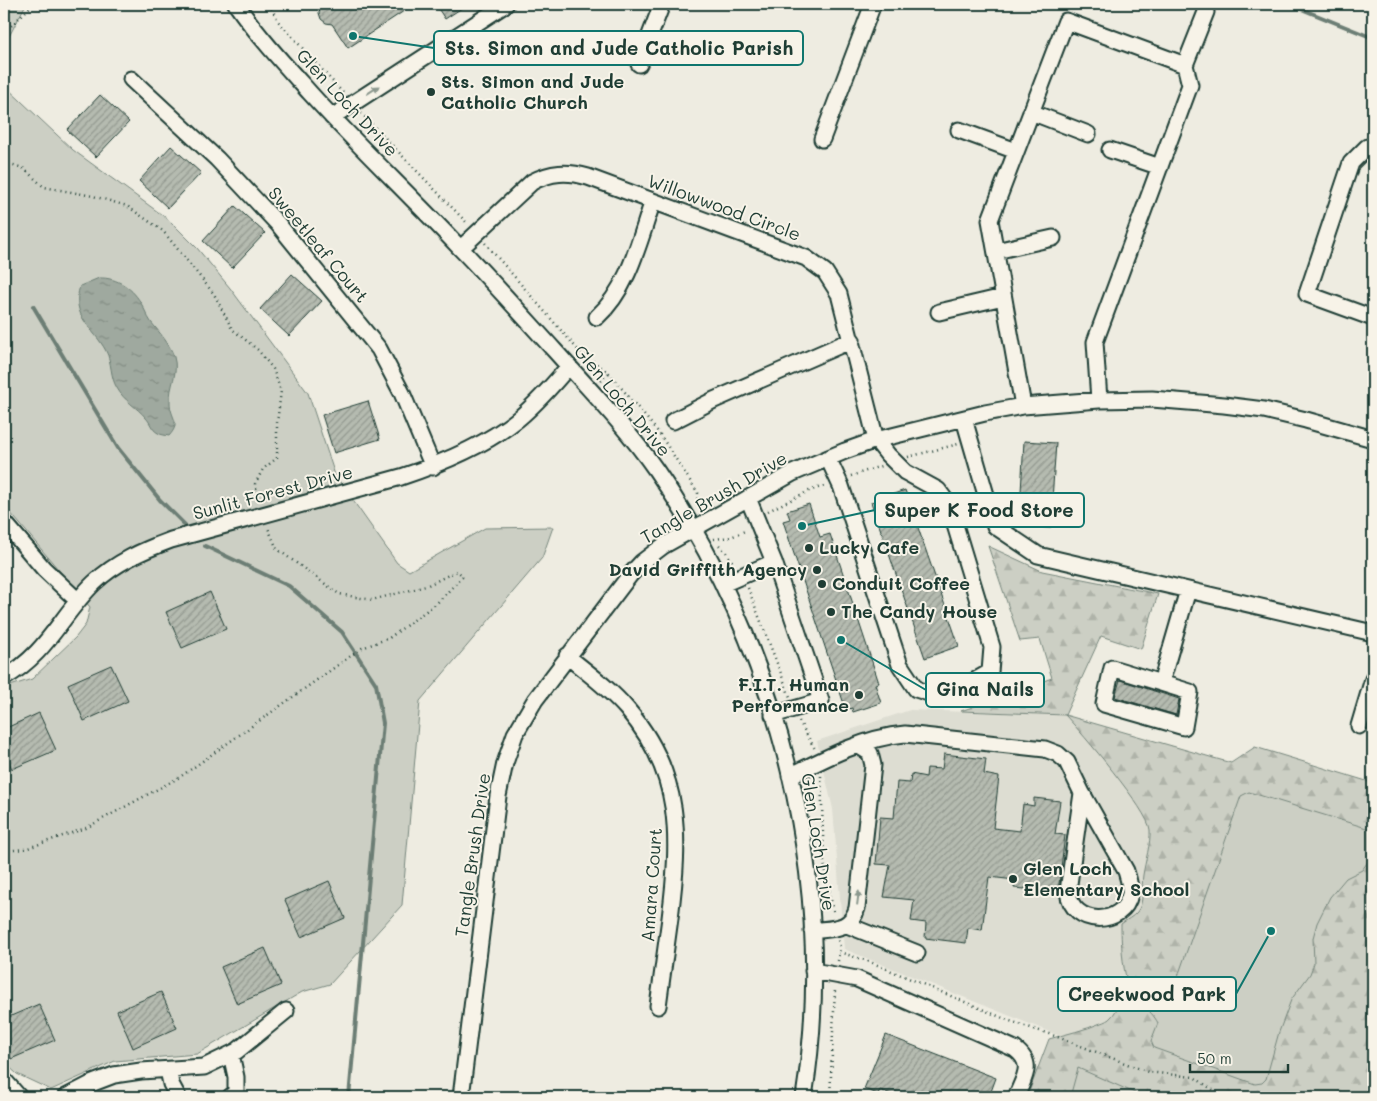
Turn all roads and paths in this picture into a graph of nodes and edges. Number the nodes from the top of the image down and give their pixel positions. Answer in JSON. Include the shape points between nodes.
{"nodes":[{"id":1,"x":33,"y":4,"type":"edge"},
{"id":2,"x":236,"y":4,"type":"edge"},
{"id":3,"x":506,"y":4,"type":"edge"},
{"id":4,"x":662,"y":4,"type":"edge"},
{"id":5,"x":873,"y":4,"type":"edge"},
{"id":6,"x":1206,"y":12,"type":"dead end"},
{"id":7,"x":4,"y":33,"type":"edge"},
{"id":8,"x":639,"y":64,"type":"dead end"},
{"id":9,"x":1185,"y":65,"type":"junction"},
{"id":10,"x":131,"y":79,"type":"dead end"},
{"id":11,"x":1031,"y":112,"type":"junction"},
{"id":12,"x":332,"y":117,"type":"junction"},
{"id":13,"x":959,"y":130,"type":"dead end"},
{"id":14,"x":1088,"y":134,"type":"dead end"},
{"id":15,"x":822,"y":139,"type":"dead end"},
{"id":16,"x":1373,"y":147,"type":"edge"},
{"id":17,"x":1110,"y":150,"type":"dead end"},
{"id":18,"x":1016,"y":151,"type":"junction"},
{"id":19,"x":4,"y":162,"type":"edge"},
{"id":20,"x":1160,"y":167,"type":"junction"},
{"id":21,"x":652,"y":202,"type":"junction"},
{"id":22,"x":1053,"y":238,"type":"dead end"},
{"id":23,"x":460,"y":248,"type":"junction"},
{"id":24,"x":996,"y":251,"type":"junction"},
{"id":25,"x":1004,"y":297,"type":"junction"},
{"id":26,"x":939,"y":312,"type":"dead end"},
{"id":27,"x":597,"y":317,"type":"dead end"},
{"id":28,"x":1373,"y":318,"type":"edge"},
{"id":29,"x":852,"y":340,"type":"junction"},
{"id":30,"x":569,"y":366,"type":"junction"},
{"id":31,"x":1099,"y":400,"type":"junction"},
{"id":32,"x":1023,"y":406,"type":"junction"},
{"id":33,"x":964,"y":419,"type":"junction"},
{"id":34,"x":673,"y":421,"type":"dead end"},
{"id":35,"x":1373,"y":439,"type":"edge"},
{"id":36,"x":876,"y":440,"type":"junction"},
{"id":37,"x":828,"y":458,"type":"junction"},
{"id":38,"x":433,"y":467,"type":"junction"},
{"id":39,"x":748,"y":498,"type":"junction"},
{"id":40,"x":263,"y":515,"type":"junction"},
{"id":41,"x":4,"y":522,"type":"edge"},
{"id":42,"x":693,"y":529,"type":"junction"},
{"id":43,"x":774,"y":562,"type":"junction"},
{"id":44,"x":723,"y":584,"type":"junction"},
{"id":45,"x":1188,"y":590,"type":"junction"},
{"id":46,"x":78,"y":601,"type":"junction"},
{"id":47,"x":1373,"y":633,"type":"edge"},
{"id":48,"x":567,"y":656,"type":"junction"},
{"id":49,"x":4,"y":678,"type":"edge"},
{"id":50,"x":1373,"y":679,"type":"edge"},
{"id":51,"x":1161,"y":683,"type":"junction"},
{"id":52,"x":773,"y":715,"type":"junction"},
{"id":53,"x":1358,"y":726,"type":"dead end"},
{"id":54,"x":859,"y":746,"type":"junction"},
{"id":55,"x":790,"y":776,"type":"junction"},
{"id":56,"x":1082,"y":793,"type":"junction"},
{"id":57,"x":4,"y":851,"type":"edge"},
{"id":58,"x":847,"y":925,"type":"junction"},
{"id":59,"x":812,"y":931,"type":"junction"},
{"id":60,"x":839,"y":952,"type":"dead end"},
{"id":61,"x":917,"y":953,"type":"dead end"},
{"id":62,"x":813,"y":971,"type":"junction"},
{"id":63,"x":658,"y":1006,"type":"dead end"},
{"id":64,"x":286,"y":1011,"type":"dead end"},
{"id":65,"x":231,"y":1054,"type":"junction"},
{"id":66,"x":168,"y":1070,"type":"junction"},
{"id":67,"x":4,"y":1080,"type":"edge"},
{"id":68,"x":19,"y":1097,"type":"edge"},
{"id":69,"x":66,"y":1097,"type":"edge"},
{"id":70,"x":178,"y":1097,"type":"edge"},
{"id":71,"x":230,"y":1097,"type":"edge"},
{"id":72,"x":460,"y":1097,"type":"edge"},
{"id":73,"x":804,"y":1097,"type":"edge"},
{"id":74,"x":1016,"y":1097,"type":"edge"},
{"id":75,"x":1223,"y":1097,"type":"edge"}],
"edges":[{"from":1,"to":7,"type":"path"},
{"from":2,"to":12,"type":"street","name":"Glen Loch Drive","via":[[271,50]]},
{"from":12,"to":3,"type":"street","one_way":true},
{"from":4,"to":8,"type":"street"},
{"from":5,"to":15,"type":"street"},
{"from":6,"to":9,"type":"street"},
{"from":9,"to":11,"type":"street","via":[[1066,21]]},
{"from":9,"to":20,"type":"street","via":[[1190,85]]},
{"from":10,"to":38,"type":"street","name":"Sweetleaf Court","via":[[218,159],[278,224],[373,341],[402,393]]},
{"from":11,"to":14,"type":"street"},
{"from":11,"to":18,"type":"street"},
{"from":12,"to":23,"type":"street","name":"Glen Loch Drive"},
{"from":13,"to":18,"type":"street"},
{"from":16,"to":28,"type":"street","via":[[1367,147],[1352,163],[1307,294]]},
{"from":17,"to":20,"type":"street"},
{"from":18,"to":24,"type":"street","via":[[990,220]]},
{"from":19,"to":40,"type":"path","via":[[23,168],[44,187],[127,206],[163,231],[214,294],[232,329],[258,350],[273,369],[281,391],[277,458],[263,469],[256,484]]},
{"from":20,"to":31,"type":"street","via":[[1096,342]]},
{"from":21,"to":23,"type":"street","name":"Willowwood Circle","via":[[571,172],[544,175],[518,193]]},
{"from":21,"to":27,"type":"street","via":[[622,283],[607,308]]},
{"from":21,"to":29,"type":"street","name":"Willowwood Circle","via":[[806,258],[825,272],[839,294]]},
{"from":22,"to":24,"type":"street"},
{"from":23,"to":30,"type":"street","name":"Glen Loch Drive"},
{"from":24,"to":25,"type":"street"},
{"from":25,"to":26,"type":"street"},
{"from":25,"to":32,"type":"street"},
{"from":29,"to":34,"type":"street"},
{"from":29,"to":36,"type":"street","name":"Willowwood Circle"},
{"from":30,"to":38,"type":"street","name":"Sunlit Forest Drive","via":[[546,394],[516,420]]},
{"from":30,"to":42,"type":"street","name":"Glen Loch Drive","via":[[631,436]]},
{"from":31,"to":32,"type":"street","name":"Tangle Brush Drive"},
{"from":31,"to":35,"type":"street","name":"Tangle Brush Drive","via":[[1152,399],[1264,410]]},
{"from":32,"to":33,"type":"street","name":"Tangle Brush Drive"},
{"from":33,"to":36,"type":"street","name":"Tangle Brush Drive"},
{"from":33,"to":45,"type":"street","via":[[995,526],[1038,555]]},
{"from":36,"to":37,"type":"street","name":"Tangle Brush Drive"},
{"from":36,"to":37,"type":"street","via":[[905,472],[938,490],[949,505],[992,647],[990,672],[960,689],[938,696],[916,689],[900,665],[841,486]]},
{"from":37,"to":39,"type":"street","name":"Tangle Brush Drive"},
{"from":38,"to":40,"type":"street","name":"Sunlit Forest Drive"},
{"from":39,"to":42,"type":"street","name":"Tangle Brush Drive"},
{"from":39,"to":43,"type":"street"},
{"from":40,"to":46,"type":"street","name":"Sunlit Forest Drive","via":[[171,540],[137,553],[94,582]]},
{"from":40,"to":57,"type":"path","via":[[277,549],[339,594],[372,600],[426,586],[457,571],[463,576],[437,602],[389,638],[362,648],[180,777],[86,828],[26,849]]},
{"from":41,"to":46,"type":"street","via":[[44,569]]},
{"from":42,"to":44,"type":"street","name":"Glen Loch Drive"},
{"from":42,"to":48,"type":"street","name":"Tangle Brush Drive","via":[[642,562]]},
{"from":43,"to":44,"type":"street"},
{"from":43,"to":52,"type":"street","via":[[821,701]]},
{"from":44,"to":52,"type":"street","name":"Glen Loch Drive","via":[[742,626]]},
{"from":45,"to":47,"type":"street"},
{"from":45,"to":51,"type":"street"},
{"from":46,"to":49,"type":"street","name":"Sunlit Forest Drive","via":[[31,659]]},
{"from":48,"to":63,"type":"street","name":"Amara Court","via":[[606,687],[627,709],[646,734],[671,791],[676,860]]},
{"from":48,"to":72,"type":"street","name":"Tangle Brush Drive","via":[[515,734],[505,763],[498,796]]},
{"from":50,"to":53,"type":"street"},
{"from":51,"to":51,"type":"street","via":[[1112,668],[1104,704],[1184,727],[1190,692]]},
{"from":52,"to":55,"type":"street","name":"Glen Loch Drive"},
{"from":54,"to":55,"type":"street"},
{"from":54,"to":56,"type":"street","via":[[888,735],[905,734],[1045,749],[1067,762]]},
{"from":58,"to":54,"type":"street","one_way":true,"via":[[857,908],[873,776],[872,757]]},
{"from":55,"to":59,"type":"street","name":"Glen Loch Drive","via":[[808,878]]},
{"from":56,"to":56,"type":"street","via":[[1069,901],[1077,911],[1090,918],[1104,918],[1126,904],[1130,882]]},
{"from":58,"to":59,"type":"street"},
{"from":58,"to":61,"type":"street"},
{"from":59,"to":62,"type":"street","name":"Glen Loch Drive"},
{"from":60,"to":75,"type":"path","via":[[1148,1072],[1194,1077]]},
{"from":62,"to":73,"type":"street","name":"Glen Loch Drive","via":[[811,1047]]},
{"from":62,"to":74,"type":"street","via":[[857,979],[1015,1049],[1027,1062]]},
{"from":64,"to":65,"type":"street"},
{"from":65,"to":66,"type":"street","via":[[204,1067]]},
{"from":65,"to":71,"type":"street","via":[[236,1092]]},
{"from":66,"to":69,"type":"street","via":[[114,1075]]},
{"from":66,"to":70,"type":"street"},
{"from":67,"to":68,"type":"street"}]}
